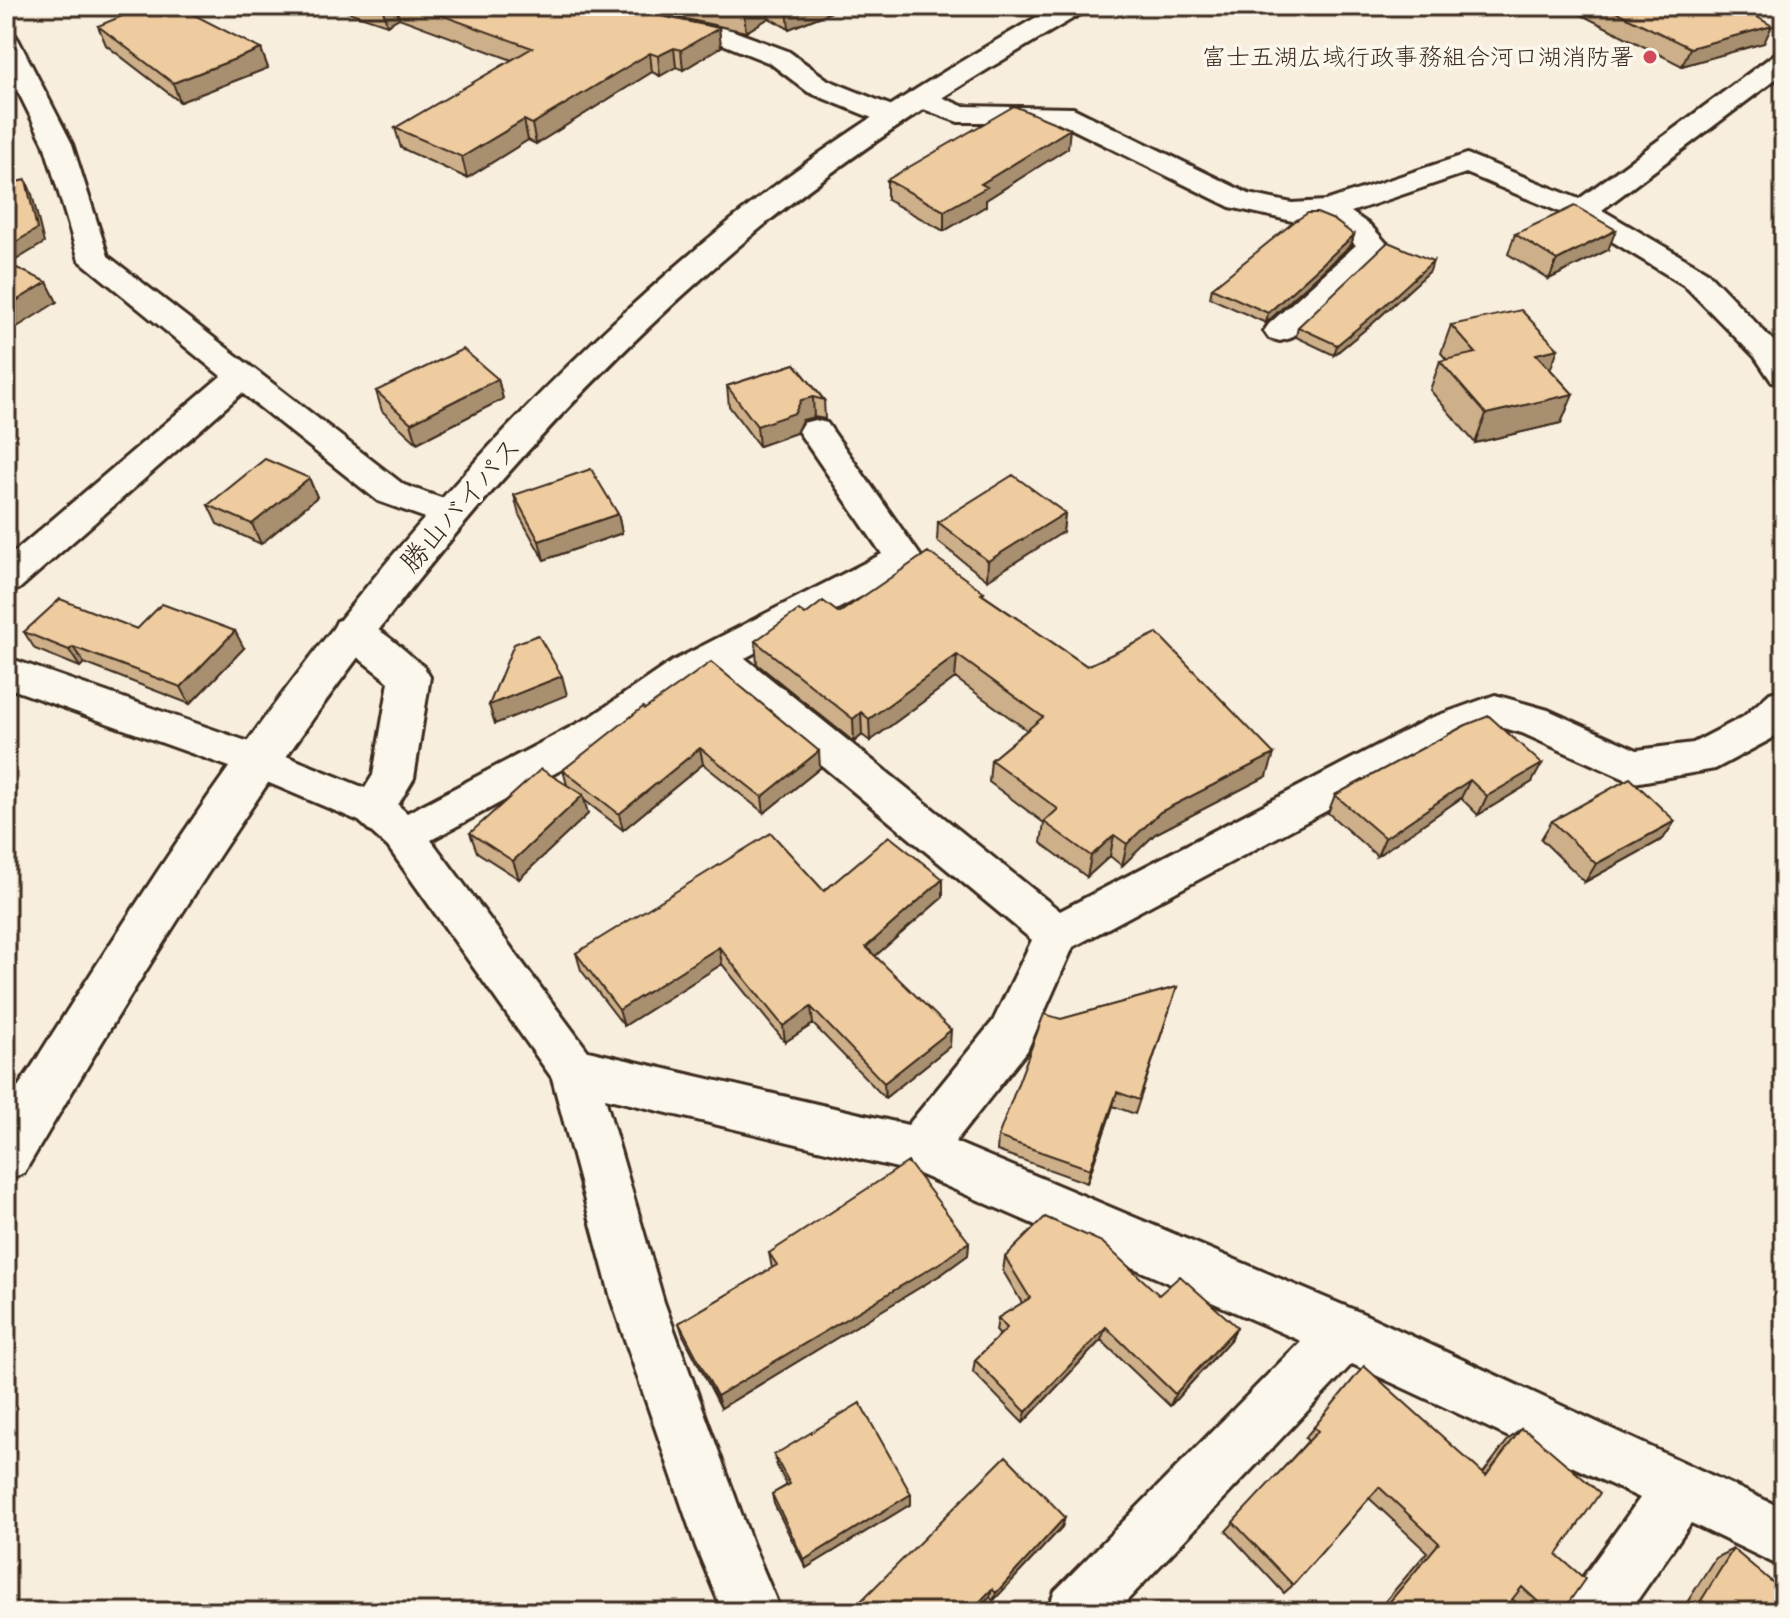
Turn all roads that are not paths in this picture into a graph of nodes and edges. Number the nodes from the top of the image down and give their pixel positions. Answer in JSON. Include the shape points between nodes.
{"nodes":[{"id":1,"x":1075,"y":6,"type":"edge"},
{"id":2,"x":646,"y":21,"type":"edge"},
{"id":3,"x":6,"y":41,"type":"edge"},
{"id":4,"x":1784,"y":60,"type":"edge"},
{"id":5,"x":906,"y":107,"type":"junction"},
{"id":6,"x":1328,"y":210,"type":"junction"},
{"id":7,"x":1582,"y":211,"type":"junction"},
{"id":8,"x":1280,"y":331,"type":"dead end"},
{"id":9,"x":1784,"y":375,"type":"edge"},
{"id":10,"x":241,"y":376,"type":"junction"},
{"id":11,"x":815,"y":431,"type":"dead end"},
{"id":12,"x":448,"y":514,"type":"junction"},
{"id":13,"x":6,"y":580,"type":"edge"},
{"id":14,"x":351,"y":631,"type":"junction"},
{"id":15,"x":717,"y":656,"type":"junction"},
{"id":16,"x":6,"y":672,"type":"edge"},
{"id":17,"x":1784,"y":704,"type":"edge"},
{"id":18,"x":255,"y":760,"type":"junction"},
{"id":19,"x":388,"y":822,"type":"junction"},
{"id":20,"x":1057,"y":934,"type":"junction"},
{"id":21,"x":573,"y":1069,"type":"junction"},
{"id":22,"x":918,"y":1150,"type":"junction"},
{"id":23,"x":6,"y":1156,"type":"edge"},
{"id":24,"x":1345,"y":1333,"type":"junction"},
{"id":25,"x":1681,"y":1488,"type":"junction"},
{"id":26,"x":1784,"y":1539,"type":"edge"},
{"id":27,"x":752,"y":1612,"type":"edge"},
{"id":28,"x":1076,"y":1612,"type":"edge"},
{"id":29,"x":1594,"y":1612,"type":"edge"}],
"edges":[{"from":1,"to":5,"type":"main road","name":"勝山バイパス"},
{"from":2,"to":5,"type":"street","via":[[722,35],[779,57],[818,86]]},
{"from":3,"to":10,"type":"street","via":[[58,144],[94,260]]},
{"from":4,"to":7,"type":"street"},
{"from":5,"to":6,"type":"street","via":[[958,114],[1063,114],[1240,201],[1292,212]]},
{"from":5,"to":12,"type":"main road","name":"勝山バイパス","via":[[739,229],[548,404]]},
{"from":6,"to":7,"type":"street","via":[[1467,163]]},
{"from":6,"to":8,"type":"street","via":[[1373,245]]},
{"from":7,"to":9,"type":"street","via":[[1695,278]]},
{"from":10,"to":12,"type":"street","via":[[391,493]]},
{"from":10,"to":13,"type":"street"},
{"from":11,"to":15,"type":"street","via":[[904,558]]},
{"from":12,"to":14,"type":"main road","name":"勝山バイパス"},
{"from":14,"to":18,"type":"main road","name":"勝山バイパス"},
{"from":14,"to":19,"type":"street","via":[[410,677]]},
{"from":15,"to":19,"type":"street","via":[[606,727]]},
{"from":15,"to":20,"type":"street"},
{"from":16,"to":18,"type":"street"},
{"from":17,"to":20,"type":"street","via":[[1757,728],[1701,758],[1634,767],[1534,721],[1495,710],[1442,730]]},
{"from":18,"to":19,"type":"street"},
{"from":18,"to":23,"type":"main road","name":"勝山バイパス","via":[[99,999]]},
{"from":19,"to":21,"type":"street"},
{"from":20,"to":22,"type":"street","via":[[1010,1036]]},
{"from":21,"to":22,"type":"street"},
{"from":21,"to":27,"type":"street","via":[[638,1302]]},
{"from":22,"to":24,"type":"street"},
{"from":24,"to":25,"type":"street"},
{"from":24,"to":28,"type":"street"},
{"from":25,"to":26,"type":"street"},
{"from":25,"to":29,"type":"street"}]}
